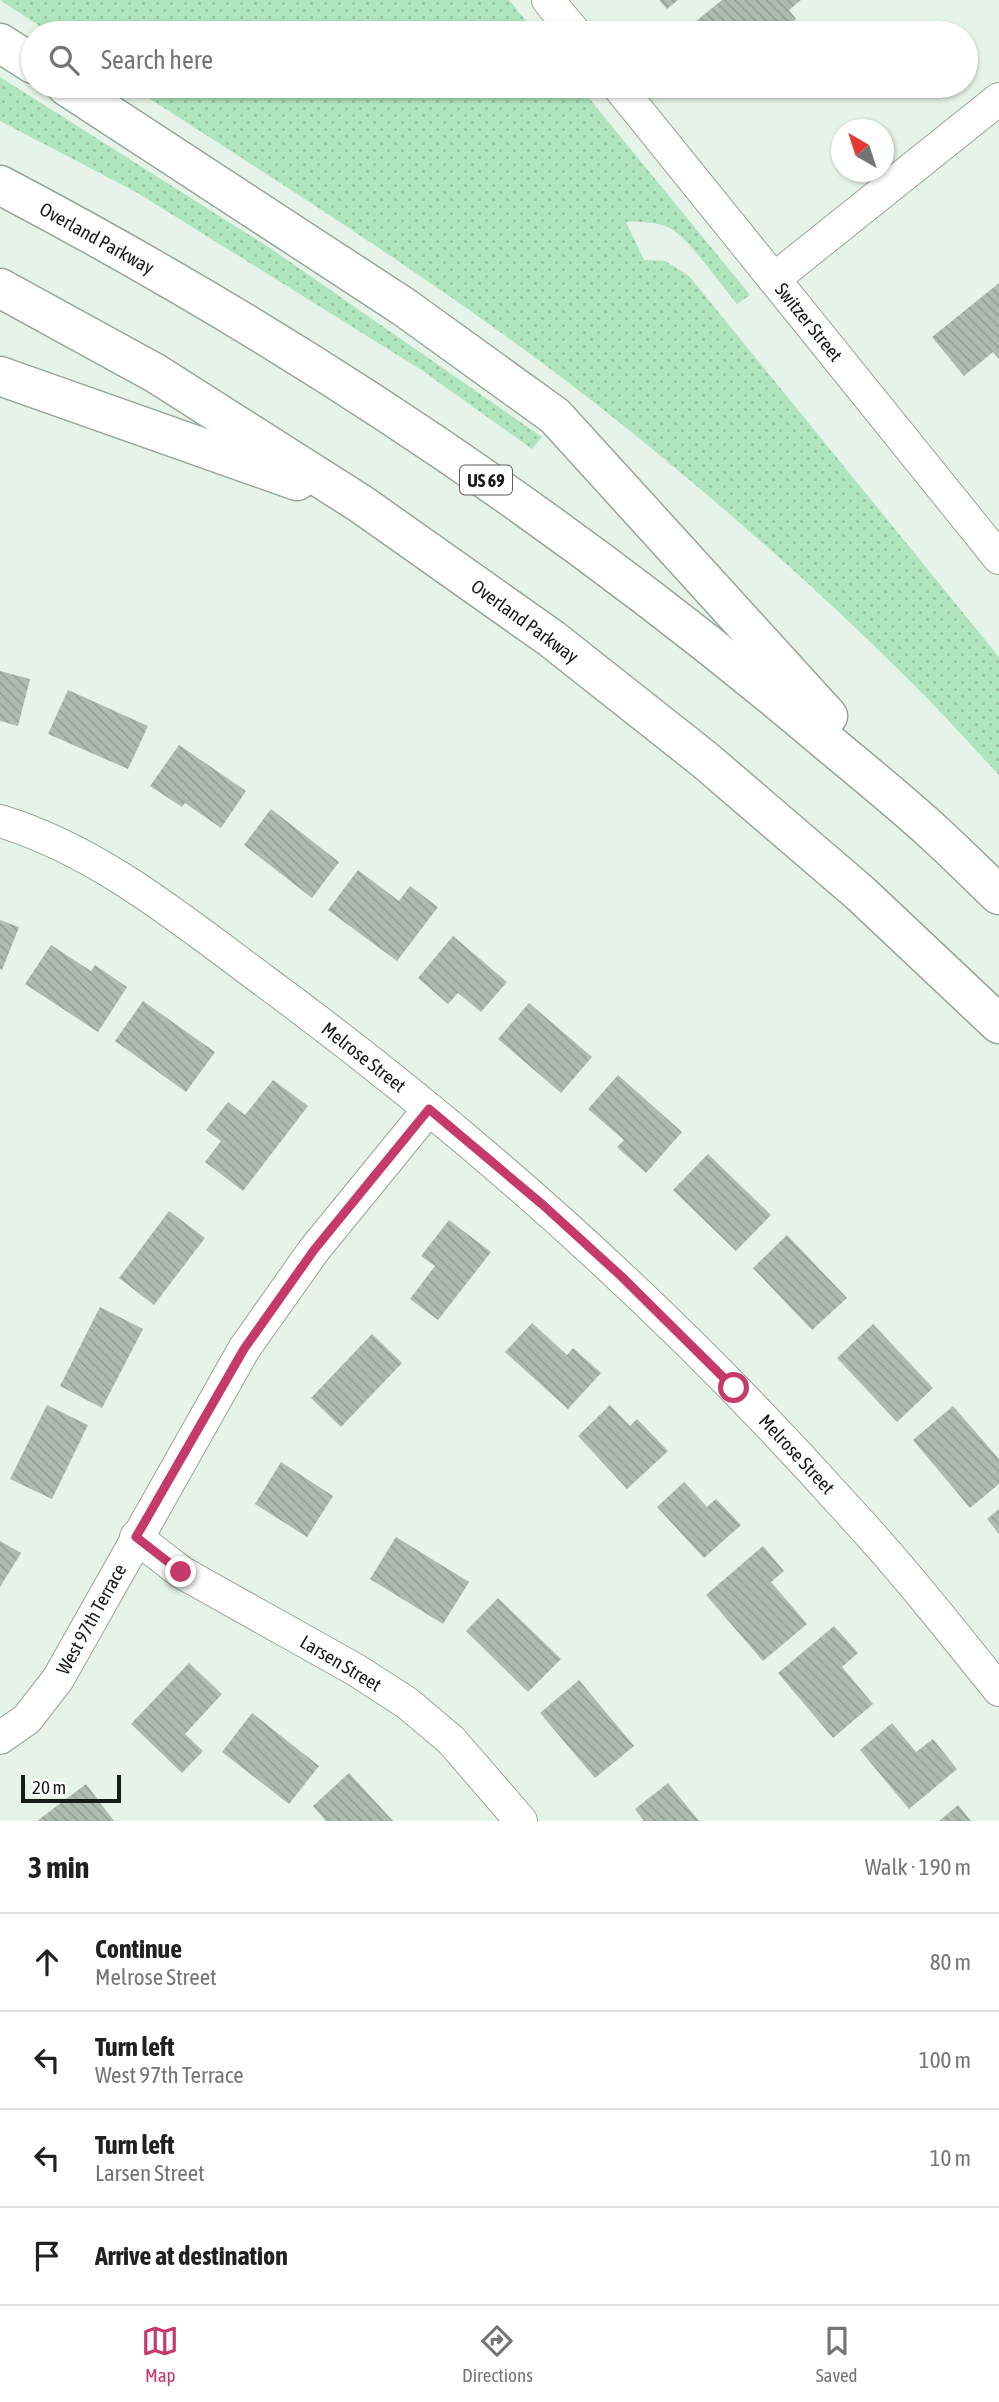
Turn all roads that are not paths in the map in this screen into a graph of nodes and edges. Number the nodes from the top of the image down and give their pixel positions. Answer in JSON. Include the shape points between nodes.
{"nodes":[{"id":1,"x":548,"y":0,"type":"edge"},
{"id":2,"x":565,"y":21,"type":"edge"},
{"id":3,"x":0,"y":43,"type":"edge"},
{"id":4,"x":21,"y":56,"type":"edge"},
{"id":5,"x":84,"y":98,"type":"edge"},
{"id":6,"x":628,"y":98,"type":"edge"},
{"id":7,"x":999,"y":99,"type":"edge"},
{"id":8,"x":0,"y":185,"type":"edge"},
{"id":9,"x":774,"y":279,"type":"junction"},
{"id":10,"x":0,"y":288,"type":"edge"},
{"id":11,"x":0,"y":376,"type":"edge"},
{"id":12,"x":361,"y":504,"type":"junction"},
{"id":13,"x":999,"y":558,"type":"edge"},
{"id":14,"x":0,"y":821,"type":"edge"},
{"id":15,"x":932,"y":831,"type":"junction"},
{"id":16,"x":999,"y":895,"type":"edge"},
{"id":17,"x":999,"y":1024,"type":"edge"},
{"id":18,"x":429,"y":1109,"type":"junction"},
{"id":19,"x":136,"y":1537,"type":"junction"},
{"id":20,"x":999,"y":1690,"type":"edge"},
{"id":21,"x":0,"y":1738,"type":"edge"},
{"id":22,"x":521,"y":1821,"type":"edge"}],
"edges":[{"from":1,"to":2,"type":"street"},
{"from":3,"to":4,"type":"highway"},
{"from":5,"to":15,"type":"highway","via":[[404,307],[555,416]]},
{"from":6,"to":9,"type":"street","name":"Switzer Street"},
{"from":7,"to":9,"type":"street"},
{"from":8,"to":15,"type":"highway","name":"Overland Parkway","number":"US 69","via":[[309,363],[444,451],[590,553],[757,682]]},
{"from":9,"to":13,"type":"street","name":"Switzer Street"},
{"from":10,"to":12,"type":"highway","name":"Overland Parkway","via":[[155,373]]},
{"from":11,"to":12,"type":"highway"},
{"from":12,"to":17,"type":"highway","name":"Overland Parkway","via":[[552,639],[705,760],[860,893]]},
{"from":14,"to":18,"type":"street","name":"Melrose Street","via":[[99,864],[208,939]]},
{"from":15,"to":16,"type":"highway","name":"Overland Parkway","number":"US 69"},
{"from":18,"to":19,"type":"street","name":"West 97th Terrace","via":[[314,1250],[244,1349]]},
{"from":18,"to":20,"type":"street","name":"Melrose Street","via":[[611,1267],[734,1388],[850,1511]]},
{"from":19,"to":21,"type":"street","name":"West 97th Terrace","via":[[58,1679],[27,1719]]},
{"from":19,"to":22,"type":"street","name":"Larsen Street","via":[[181,1572],[407,1703],[451,1740]]}]}
